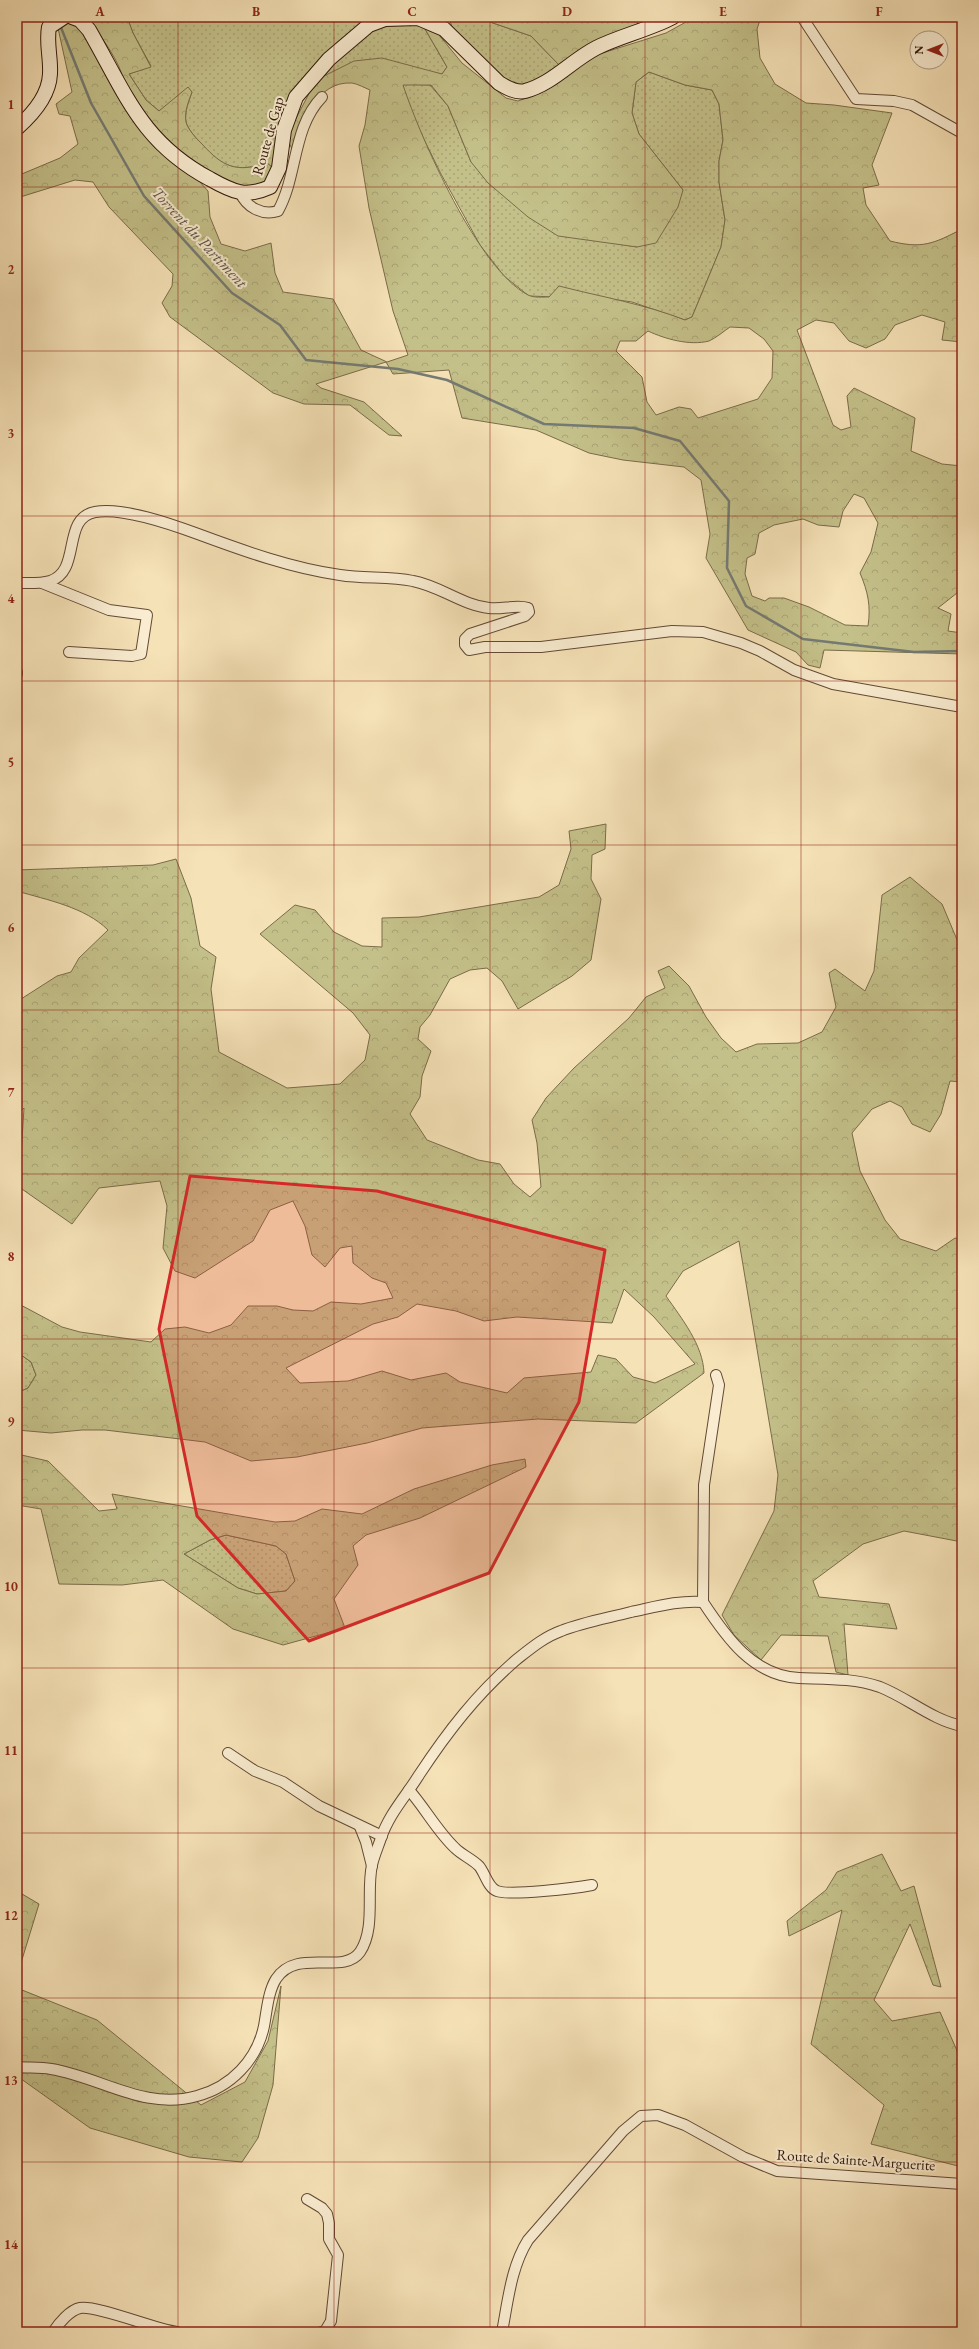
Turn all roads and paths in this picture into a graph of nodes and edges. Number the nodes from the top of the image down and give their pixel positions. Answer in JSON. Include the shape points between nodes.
{"nodes":[{"id":1,"x":64,"y":17,"type":"edge"},
{"id":2,"x":72,"y":17,"type":"edge"},
{"id":3,"x":673,"y":17,"type":"edge"},
{"id":4,"x":802,"y":17,"type":"edge"},
{"id":5,"x":322,"y":97,"type":"dead end"},
{"id":6,"x":17,"y":128,"type":"edge"},
{"id":7,"x":962,"y":133,"type":"edge"},
{"id":8,"x":240,"y":192,"type":"junction"},
{"id":9,"x":40,"y":582,"type":"junction"},
{"id":10,"x":17,"y":583,"type":"edge"},
{"id":11,"x":69,"y":652,"type":"dead end"},
{"id":12,"x":962,"y":707,"type":"edge"},
{"id":13,"x":716,"y":1375,"type":"dead end"},
{"id":14,"x":704,"y":1602,"type":"junction"},
{"id":15,"x":962,"y":1726,"type":"edge"},
{"id":16,"x":228,"y":1753,"type":"dead end"},
{"id":17,"x":409,"y":1790,"type":"junction"},
{"id":18,"x":360,"y":1827,"type":"junction"},
{"id":19,"x":382,"y":1836,"type":"junction"},
{"id":20,"x":372,"y":1866,"type":"junction"},
{"id":21,"x":592,"y":1885,"type":"dead end"},
{"id":22,"x":17,"y":2067,"type":"edge"},
{"id":23,"x":962,"y":2184,"type":"edge"},
{"id":24,"x":307,"y":2200,"type":"dead end"},
{"id":25,"x":52,"y":2332,"type":"edge"},
{"id":26,"x":177,"y":2332,"type":"edge"},
{"id":27,"x":321,"y":2332,"type":"edge"},
{"id":28,"x":502,"y":2332,"type":"edge"}],
"edges":[{"from":1,"to":6,"type":"street","via":[[49,27],[48,86],[34,111]]},
{"from":2,"to":8,"type":"street","name":"Route de Gap","via":[[80,20],[89,30],[137,116],[160,144],[203,176]]},
{"from":3,"to":8,"type":"street","name":"Route de Gap","via":[[595,49],[544,83],[523,92],[509,90],[499,83],[444,29],[418,18],[385,19],[369,25],[329,60],[296,97],[284,130],[279,168],[270,187],[256,193]]},
{"from":4,"to":7,"type":"street","via":[[856,99],[894,101],[912,105]]},
{"from":5,"to":8,"type":"street","via":[[314,105],[299,140],[285,198],[278,211],[273,213],[255,210],[244,200]]},
{"from":9,"to":10,"type":"street"},
{"from":9,"to":11,"type":"street","via":[[109,610],[146,615],[141,654],[132,656]]},
{"from":9,"to":12,"type":"street","via":[[51,581],[60,575],[67,565],[80,520],[93,512],[126,514],[179,527],[293,566],[342,576],[412,581],[435,587],[473,605],[489,608],[528,608],[529,612],[525,616],[470,634],[465,639],[465,645],[469,650],[485,647],[541,647],[672,631],[703,632],[741,643],[794,670],[833,684]]},
{"from":13,"to":14,"type":"street","via":[[719,1385],[704,1485]]},
{"from":14,"to":15,"type":"street","via":[[713,1617],[748,1658],[763,1669],[797,1678],[833,1678],[864,1683],[893,1693],[944,1720]]},
{"from":14,"to":17,"type":"street","via":[[683,1602],[607,1618],[559,1631],[540,1641],[489,1684],[458,1718]]},
{"from":16,"to":18,"type":"street","via":[[255,1771],[283,1782],[319,1806]]},
{"from":17,"to":19,"type":"street"},
{"from":17,"to":21,"type":"street","via":[[456,1849],[480,1867],[496,1891]]},
{"from":18,"to":19,"type":"street"},
{"from":18,"to":20,"type":"street"},
{"from":19,"to":20,"type":"street"},
{"from":20,"to":22,"type":"street","via":[[367,1929],[364,1944],[359,1952],[354,1959],[346,1961],[298,1963],[277,1977],[257,2046],[239,2074],[226,2084],[195,2097],[160,2100],[141,2098],[99,2082],[51,2069]]},
{"from":23,"to":28,"type":"street","name":"Route de Sainte-Marguerite","via":[[777,2171],[743,2157],[667,2117],[641,2116],[623,2131],[528,2240],[513,2277]]},
{"from":24,"to":27,"type":"street","via":[[322,2208],[327,2214],[329,2239],[338,2255],[331,2321],[325,2331]]},
{"from":25,"to":26,"type":"street","via":[[72,2312],[81,2308],[101,2310]]}]}
